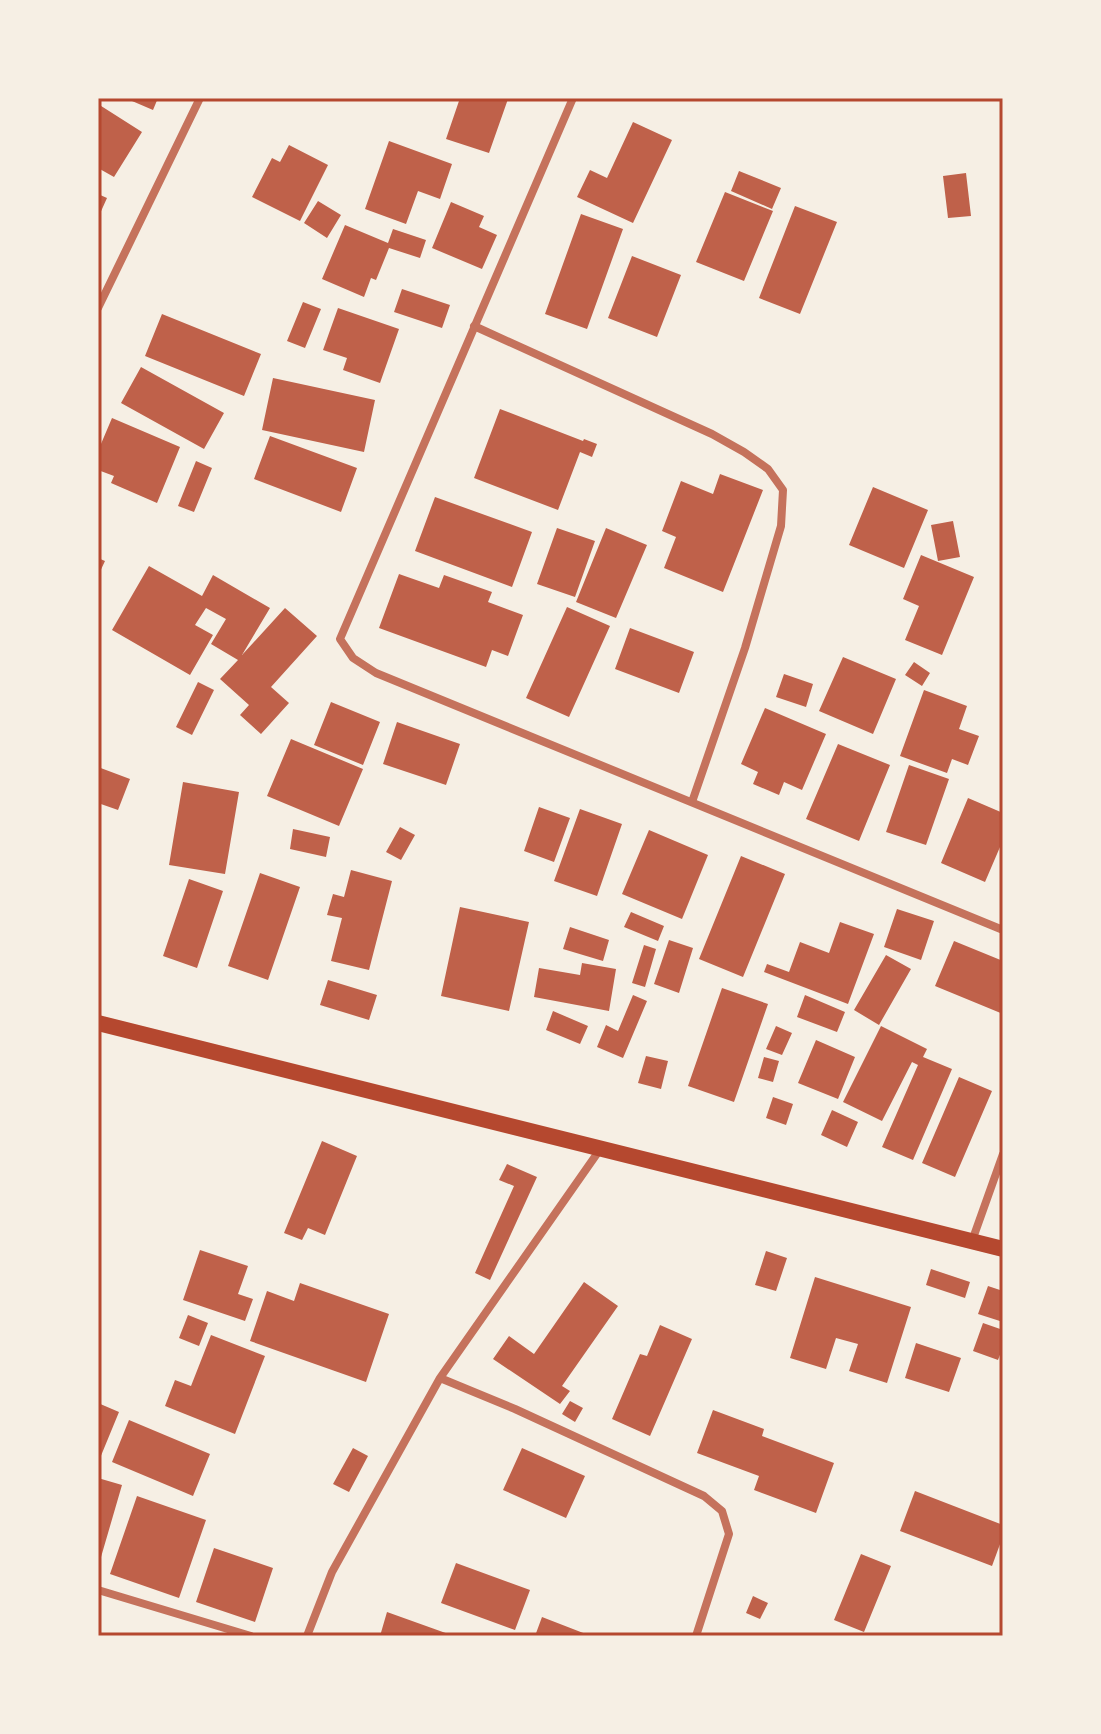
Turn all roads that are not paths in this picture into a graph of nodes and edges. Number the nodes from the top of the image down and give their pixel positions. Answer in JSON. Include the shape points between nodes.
{"nodes":[{"id":1,"x":200,"y":98,"type":"edge"},
{"id":2,"x":573,"y":98,"type":"edge"},
{"id":3,"x":98,"y":279,"type":"edge"},
{"id":4,"x":111,"y":282,"type":"junction"},
{"id":5,"x":98,"y":308,"type":"edge"},
{"id":6,"x":474,"y":326,"type":"junction"},
{"id":7,"x":692,"y":802,"type":"junction"},
{"id":8,"x":1003,"y":930,"type":"edge"},
{"id":9,"x":98,"y":1023,"type":"edge"},
{"id":10,"x":601,"y":1148,"type":"junction"},
{"id":11,"x":1003,"y":1154,"type":"edge"},
{"id":12,"x":972,"y":1241,"type":"junction"},
{"id":13,"x":1003,"y":1249,"type":"edge"},
{"id":14,"x":440,"y":1378,"type":"junction"},
{"id":15,"x":98,"y":1590,"type":"edge"},
{"id":16,"x":251,"y":1636,"type":"edge"},
{"id":17,"x":307,"y":1636,"type":"edge"},
{"id":18,"x":696,"y":1636,"type":"edge"}],
"edges":[{"from":1,"to":4,"type":"street"},
{"from":2,"to":6,"type":"street"},
{"from":3,"to":4,"type":"street"},
{"from":4,"to":5,"type":"street"},
{"from":6,"to":7,"type":"street","via":[[712,434],[768,469],[783,490],[781,526]]},
{"from":6,"to":7,"type":"street","via":[[340,639],[353,658],[376,673]]},
{"from":7,"to":8,"type":"street"},
{"from":9,"to":10,"type":"main road"},
{"from":10,"to":12,"type":"main road"},
{"from":10,"to":14,"type":"street"},
{"from":11,"to":12,"type":"street"},
{"from":12,"to":13,"type":"main road"},
{"from":14,"to":17,"type":"street","via":[[332,1572]]},
{"from":14,"to":18,"type":"street","via":[[704,1496],[722,1511],[729,1534]]},
{"from":15,"to":16,"type":"street"}]}
